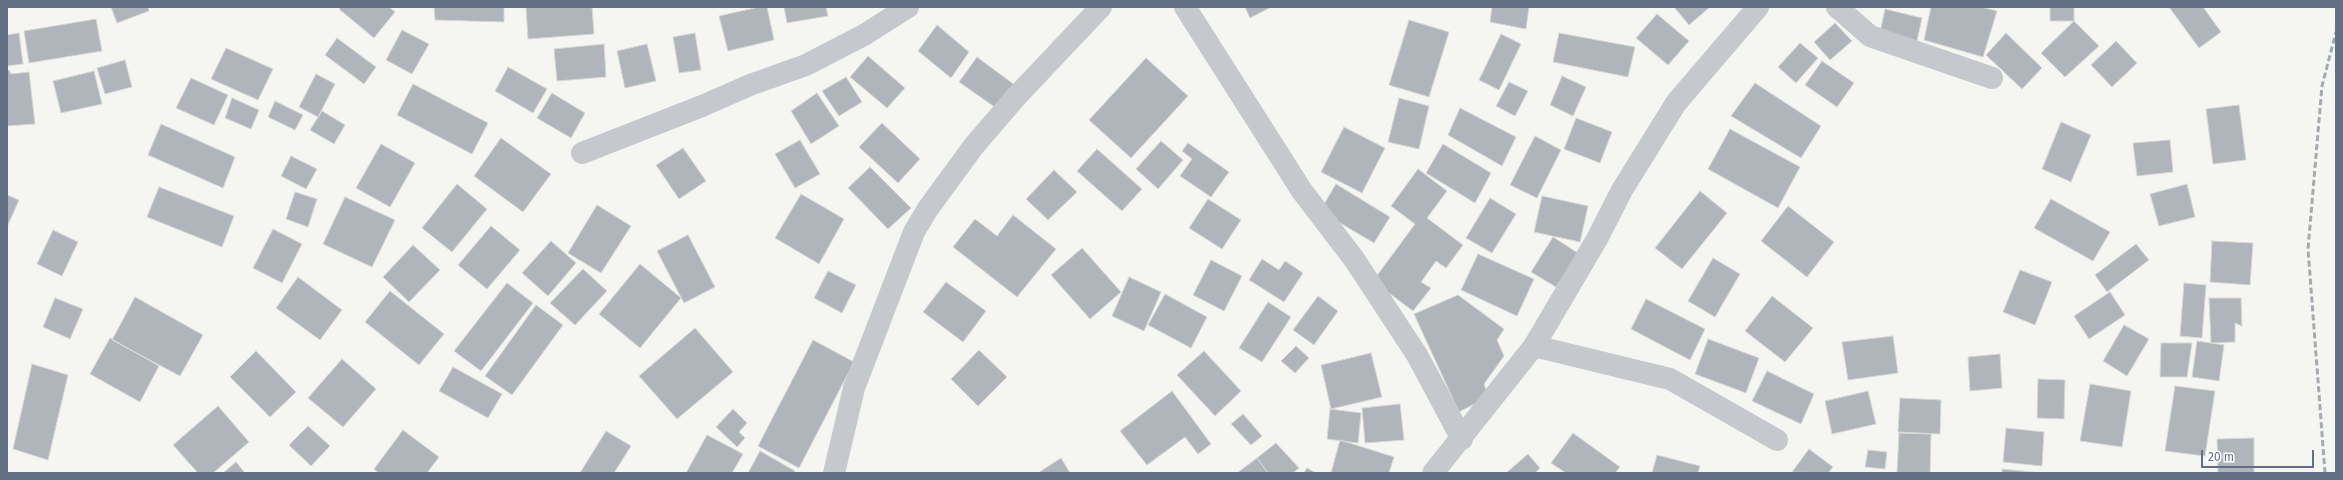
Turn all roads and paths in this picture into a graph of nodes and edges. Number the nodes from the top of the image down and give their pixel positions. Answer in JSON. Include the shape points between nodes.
{"nodes":[{"id":1,"x":908,"y":7,"type":"edge"},
{"id":2,"x":1100,"y":7,"type":"edge"},
{"id":3,"x":1185,"y":7,"type":"edge"},
{"id":4,"x":1758,"y":7,"type":"edge"},
{"id":5,"x":1837,"y":7,"type":"edge"},
{"id":6,"x":1992,"y":78,"type":"dead end"},
{"id":7,"x":582,"y":153,"type":"dead end"},
{"id":8,"x":1534,"y":346,"type":"junction"},
{"id":9,"x":1462,"y":439,"type":"junction"},
{"id":10,"x":1777,"y":440,"type":"dead end"},
{"id":11,"x":834,"y":473,"type":"edge"},
{"id":12,"x":1433,"y":473,"type":"edge"}],
"edges":[{"from":1,"to":7,"type":"street","via":[[864,35],[806,65]]},
{"from":2,"to":11,"type":"street","via":[[973,147],[921,221],[854,388]]},
{"from":3,"to":9,"type":"street","via":[[1302,191],[1354,259],[1417,355]]},
{"from":4,"to":8,"type":"street","via":[[1676,103],[1622,190],[1597,239]]},
{"from":5,"to":6,"type":"street","via":[[1870,36]]},
{"from":8,"to":9,"type":"street"},
{"from":8,"to":10,"type":"street","via":[[1670,379]]},
{"from":9,"to":12,"type":"street"}]}
